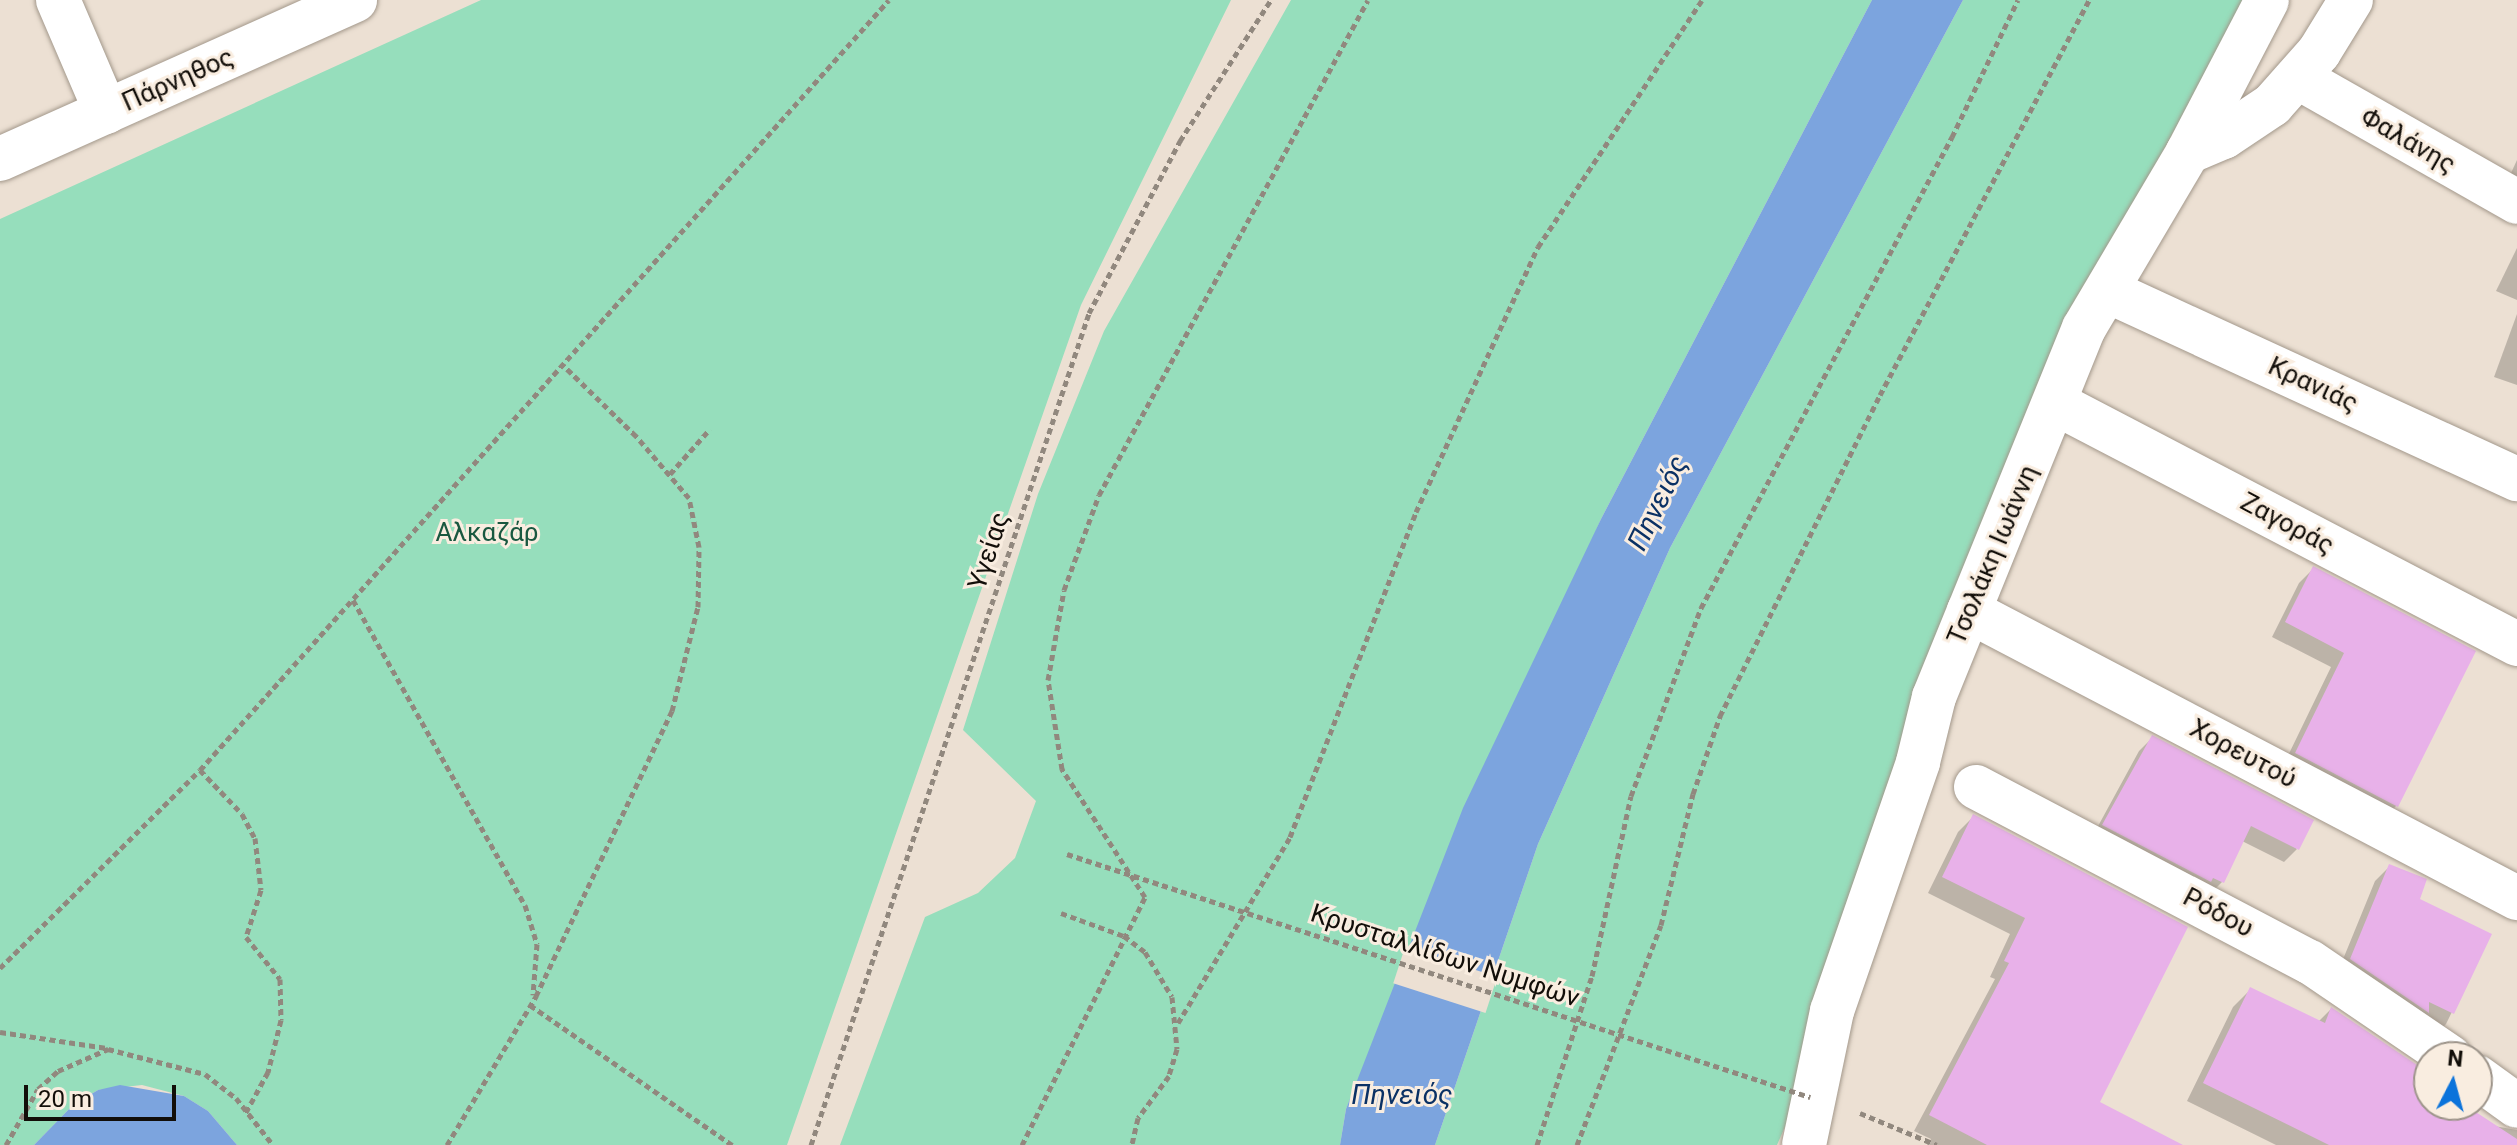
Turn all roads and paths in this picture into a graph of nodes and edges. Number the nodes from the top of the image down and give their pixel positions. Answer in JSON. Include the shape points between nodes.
{"nodes":[{"id":1,"x":58,"y":0,"type":"edge"},
{"id":2,"x":355,"y":0,"type":"edge"},
{"id":3,"x":889,"y":0,"type":"edge"},
{"id":4,"x":1271,"y":0,"type":"edge"},
{"id":5,"x":1368,"y":0,"type":"edge"},
{"id":6,"x":1702,"y":0,"type":"edge"},
{"id":7,"x":2018,"y":0,"type":"edge"},
{"id":8,"x":2089,"y":0,"type":"edge"},
{"id":9,"x":2267,"y":0,"type":"edge"},
{"id":10,"x":2351,"y":0,"type":"edge"},
{"id":11,"x":2299,"y":78,"type":"junction"},
{"id":12,"x":106,"y":112,"type":"junction"},
{"id":13,"x":2188,"y":152,"type":"junction"},
{"id":14,"x":0,"y":159,"type":"edge"},
{"id":15,"x":2517,"y":202,"type":"edge"},
{"id":16,"x":2110,"y":292,"type":"junction"},
{"id":17,"x":563,"y":365,"type":"junction"},
{"id":18,"x":2057,"y":404,"type":"junction"},
{"id":19,"x":710,"y":429,"type":"dead end"},
{"id":20,"x":670,"y":474,"type":"junction"},
{"id":21,"x":2517,"y":479,"type":"edge"},
{"id":22,"x":353,"y":600,"type":"junction"},
{"id":23,"x":1969,"y":611,"type":"junction"},
{"id":24,"x":2517,"y":644,"type":"edge"},
{"id":25,"x":200,"y":770,"type":"junction"},
{"id":26,"x":1976,"y":787,"type":"dead end"},
{"id":27,"x":1067,"y":854,"type":"dead end"},
{"id":28,"x":2517,"y":898,"type":"edge"},
{"id":29,"x":1061,"y":913,"type":"dead end"},
{"id":30,"x":1124,"y":936,"type":"junction"},
{"id":31,"x":0,"y":968,"type":"edge"},
{"id":32,"x":530,"y":1006,"type":"junction"},
{"id":33,"x":1178,"y":1023,"type":"junction"},
{"id":34,"x":0,"y":1032,"type":"edge"},
{"id":35,"x":2426,"y":1041,"type":"edge"},
{"id":36,"x":108,"y":1049,"type":"junction"},
{"id":37,"x":2493,"y":1089,"type":"edge"},
{"id":38,"x":1818,"y":1099,"type":"junction"},
{"id":39,"x":2517,"y":1106,"type":"edge"},
{"id":40,"x":1854,"y":1111,"type":"dead end"},
{"id":41,"x":245,"y":1114,"type":"junction"},
{"id":42,"x":6,"y":1145,"type":"edge"},
{"id":43,"x":273,"y":1145,"type":"edge"},
{"id":44,"x":447,"y":1145,"type":"edge"},
{"id":45,"x":732,"y":1145,"type":"edge"},
{"id":46,"x":811,"y":1145,"type":"edge"},
{"id":47,"x":1022,"y":1145,"type":"edge"},
{"id":48,"x":1132,"y":1145,"type":"edge"},
{"id":49,"x":1537,"y":1145,"type":"edge"},
{"id":50,"x":1577,"y":1145,"type":"edge"},
{"id":51,"x":1804,"y":1145,"type":"edge"},
{"id":52,"x":1937,"y":1145,"type":"edge"}],
"edges":[{"from":1,"to":12,"type":"street"},
{"from":2,"to":12,"type":"street","name":"Πάρνηθος"},
{"from":3,"to":17,"type":"path"},
{"from":4,"to":46,"type":"path","name":"Υγείας","via":[[1180,141],[1089,313]]},
{"from":5,"to":30,"type":"path","via":[[1099,495],[1064,590],[1048,680],[1062,769],[1145,897]]},
{"from":6,"to":33,"type":"path","via":[[1538,247],[1416,512],[1290,837]]},
{"from":7,"to":49,"type":"path","via":[[1952,137],[1701,608],[1631,796],[1592,976]]},
{"from":8,"to":50,"type":"path","via":[[1887,381],[1720,716],[1690,807],[1661,925]]},
{"from":9,"to":13,"type":"street","name":"Τσολάκη Ιωάννη"},
{"from":10,"to":11,"type":"street"},
{"from":11,"to":13,"type":"street","via":[[2248,123]]},
{"from":11,"to":15,"type":"street","name":"Φαλάνης"},
{"from":12,"to":14,"type":"street","name":"Πάρνηθος"},
{"from":13,"to":16,"type":"street","name":"Τσολάκη Ιωάννη"},
{"from":16,"to":18,"type":"street","name":"Τσολάκη Ιωάννη","via":[[2084,328]]},
{"from":16,"to":21,"type":"street","name":"Κρανιάς"},
{"from":17,"to":20,"type":"path"},
{"from":17,"to":22,"type":"path"},
{"from":18,"to":23,"type":"street","name":"Τσολάκη Ιωάννη"},
{"from":18,"to":24,"type":"street","name":"Ζαγοράς"},
{"from":19,"to":20,"type":"path"},
{"from":20,"to":32,"type":"path","via":[[689,498],[699,547],[698,607],[686,666],[672,711]]},
{"from":22,"to":25,"type":"path"},
{"from":22,"to":32,"type":"path","via":[[525,905],[538,955]]},
{"from":23,"to":28,"type":"street","name":"Χορευτού"},
{"from":23,"to":38,"type":"street","name":"Τσολάκη Ιωάννη","via":[[1934,697],[1918,762],[1832,1011]]},
{"from":25,"to":31,"type":"path"},
{"from":25,"to":41,"type":"path","via":[[242,814],[255,838],[261,890],[246,937],[280,979],[281,1020],[271,1059]]},
{"from":26,"to":35,"type":"street","name":"Ρόδου","via":[[2310,962]]},
{"from":27,"to":38,"type":"path","name":"Κρυσταλλίδων Νυμφών","bridge":true},
{"from":29,"to":30,"type":"path"},
{"from":30,"to":33,"type":"path","via":[[1161,973]]},
{"from":30,"to":47,"type":"path"},
{"from":32,"to":44,"type":"path"},
{"from":32,"to":45,"type":"path"},
{"from":33,"to":48,"type":"path","via":[[1169,1076],[1138,1118]]},
{"from":34,"to":36,"type":"path"},
{"from":36,"to":41,"type":"path","via":[[205,1074],[229,1091]]},
{"from":36,"to":42,"type":"path","via":[[58,1071],[38,1089]]},
{"from":37,"to":39,"type":"street"},
{"from":38,"to":51,"type":"street","name":"Τσολάκη Ιωάννη"},
{"from":40,"to":52,"type":"path"},
{"from":41,"to":43,"type":"path"}]}
